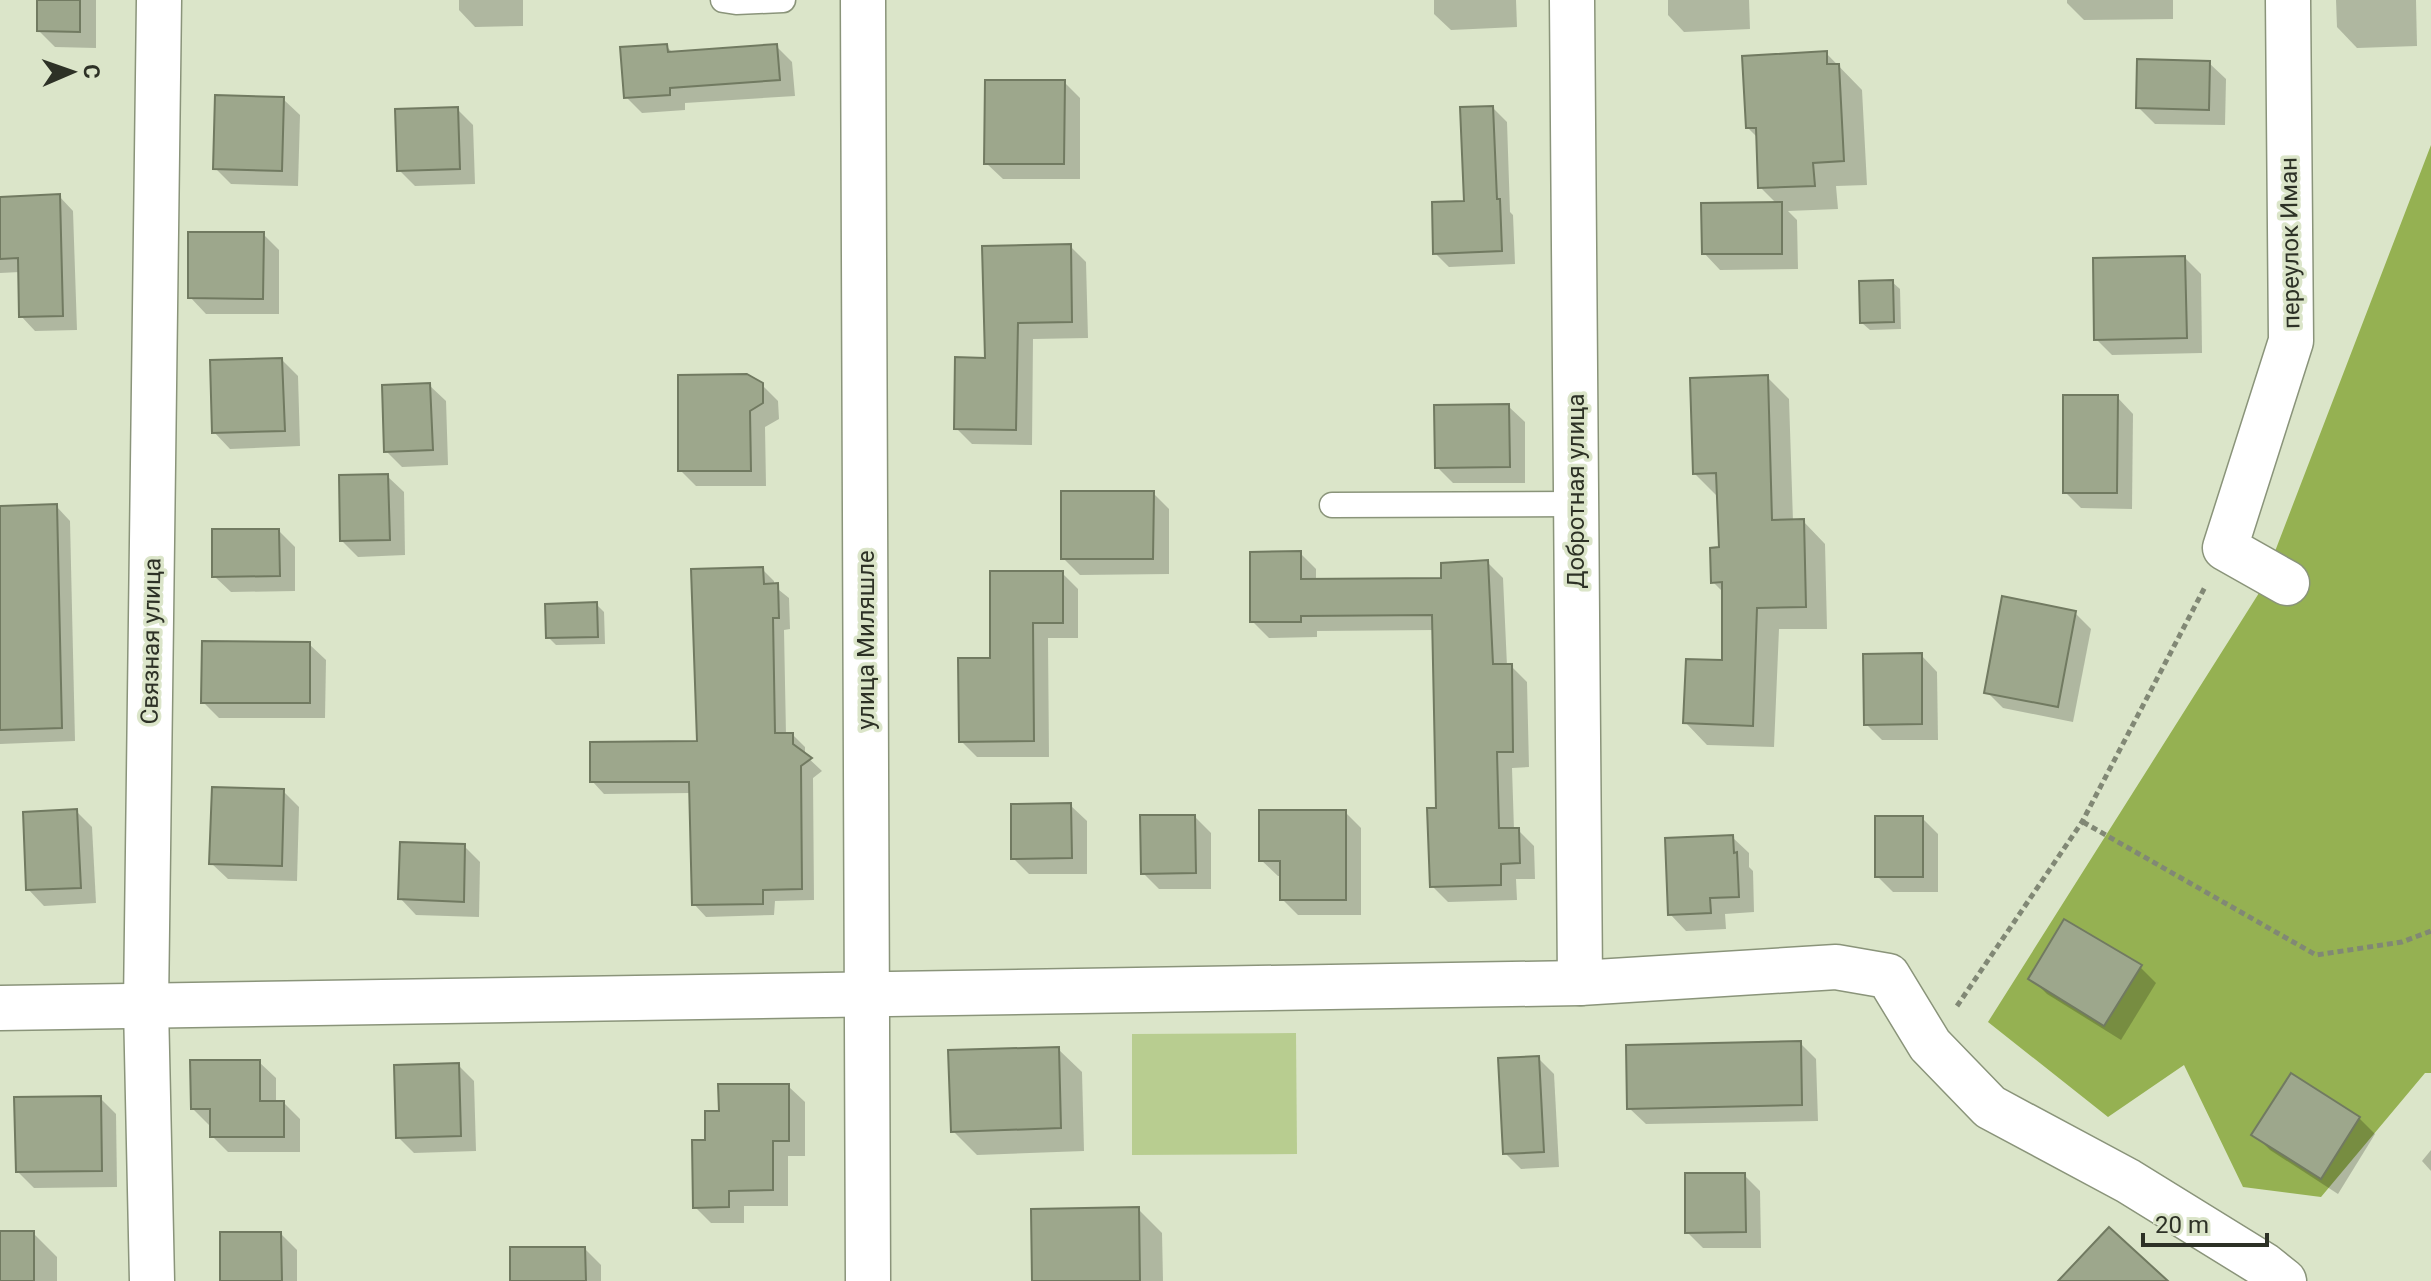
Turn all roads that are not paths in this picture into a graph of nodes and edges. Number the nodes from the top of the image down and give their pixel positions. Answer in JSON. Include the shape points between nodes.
{"nodes":[{"id":1,"x":159,"y":0,"type":"edge"},
{"id":2,"x":723,"y":0,"type":"edge"},
{"id":3,"x":783,"y":0,"type":"edge"},
{"id":4,"x":863,"y":0,"type":"edge"},
{"id":5,"x":1572,"y":0,"type":"edge"},
{"id":6,"x":2288,"y":0,"type":"edge"},
{"id":7,"x":1576,"y":504,"type":"junction"},
{"id":8,"x":1332,"y":505,"type":"dead end"},
{"id":9,"x":2287,"y":583,"type":"dead end"},
{"id":10,"x":1580,"y":983,"type":"junction"},
{"id":11,"x":867,"y":996,"type":"junction"},
{"id":12,"x":146,"y":1006,"type":"junction"},
{"id":13,"x":0,"y":1008,"type":"edge"},
{"id":14,"x":2266,"y":1276,"type":"edge"},
{"id":15,"x":152,"y":1281,"type":"edge"},
{"id":16,"x":868,"y":1281,"type":"edge"}],
"edges":[{"from":1,"to":12,"type":"street","name":"Связная улица"},
{"from":2,"to":3,"type":"lane"},
{"from":4,"to":11,"type":"street","name":"улица Миляшле"},
{"from":5,"to":7,"type":"street","name":"Добротная улица"},
{"from":6,"to":9,"type":"street","name":"переулок Иман","via":[[2291,341],[2225,548]]},
{"from":7,"to":8,"type":"lane"},
{"from":7,"to":10,"type":"street","name":"Добротная улица"},
{"from":10,"to":11,"type":"street"},
{"from":10,"to":14,"type":"street","via":[[1836,967],[1888,976],[1930,1045],[1990,1107],[2128,1181]]},
{"from":11,"to":12,"type":"street"},
{"from":11,"to":16,"type":"street","name":"улица Миляшле"},
{"from":12,"to":13,"type":"street"},
{"from":12,"to":15,"type":"street","name":"Связная улица"}]}
